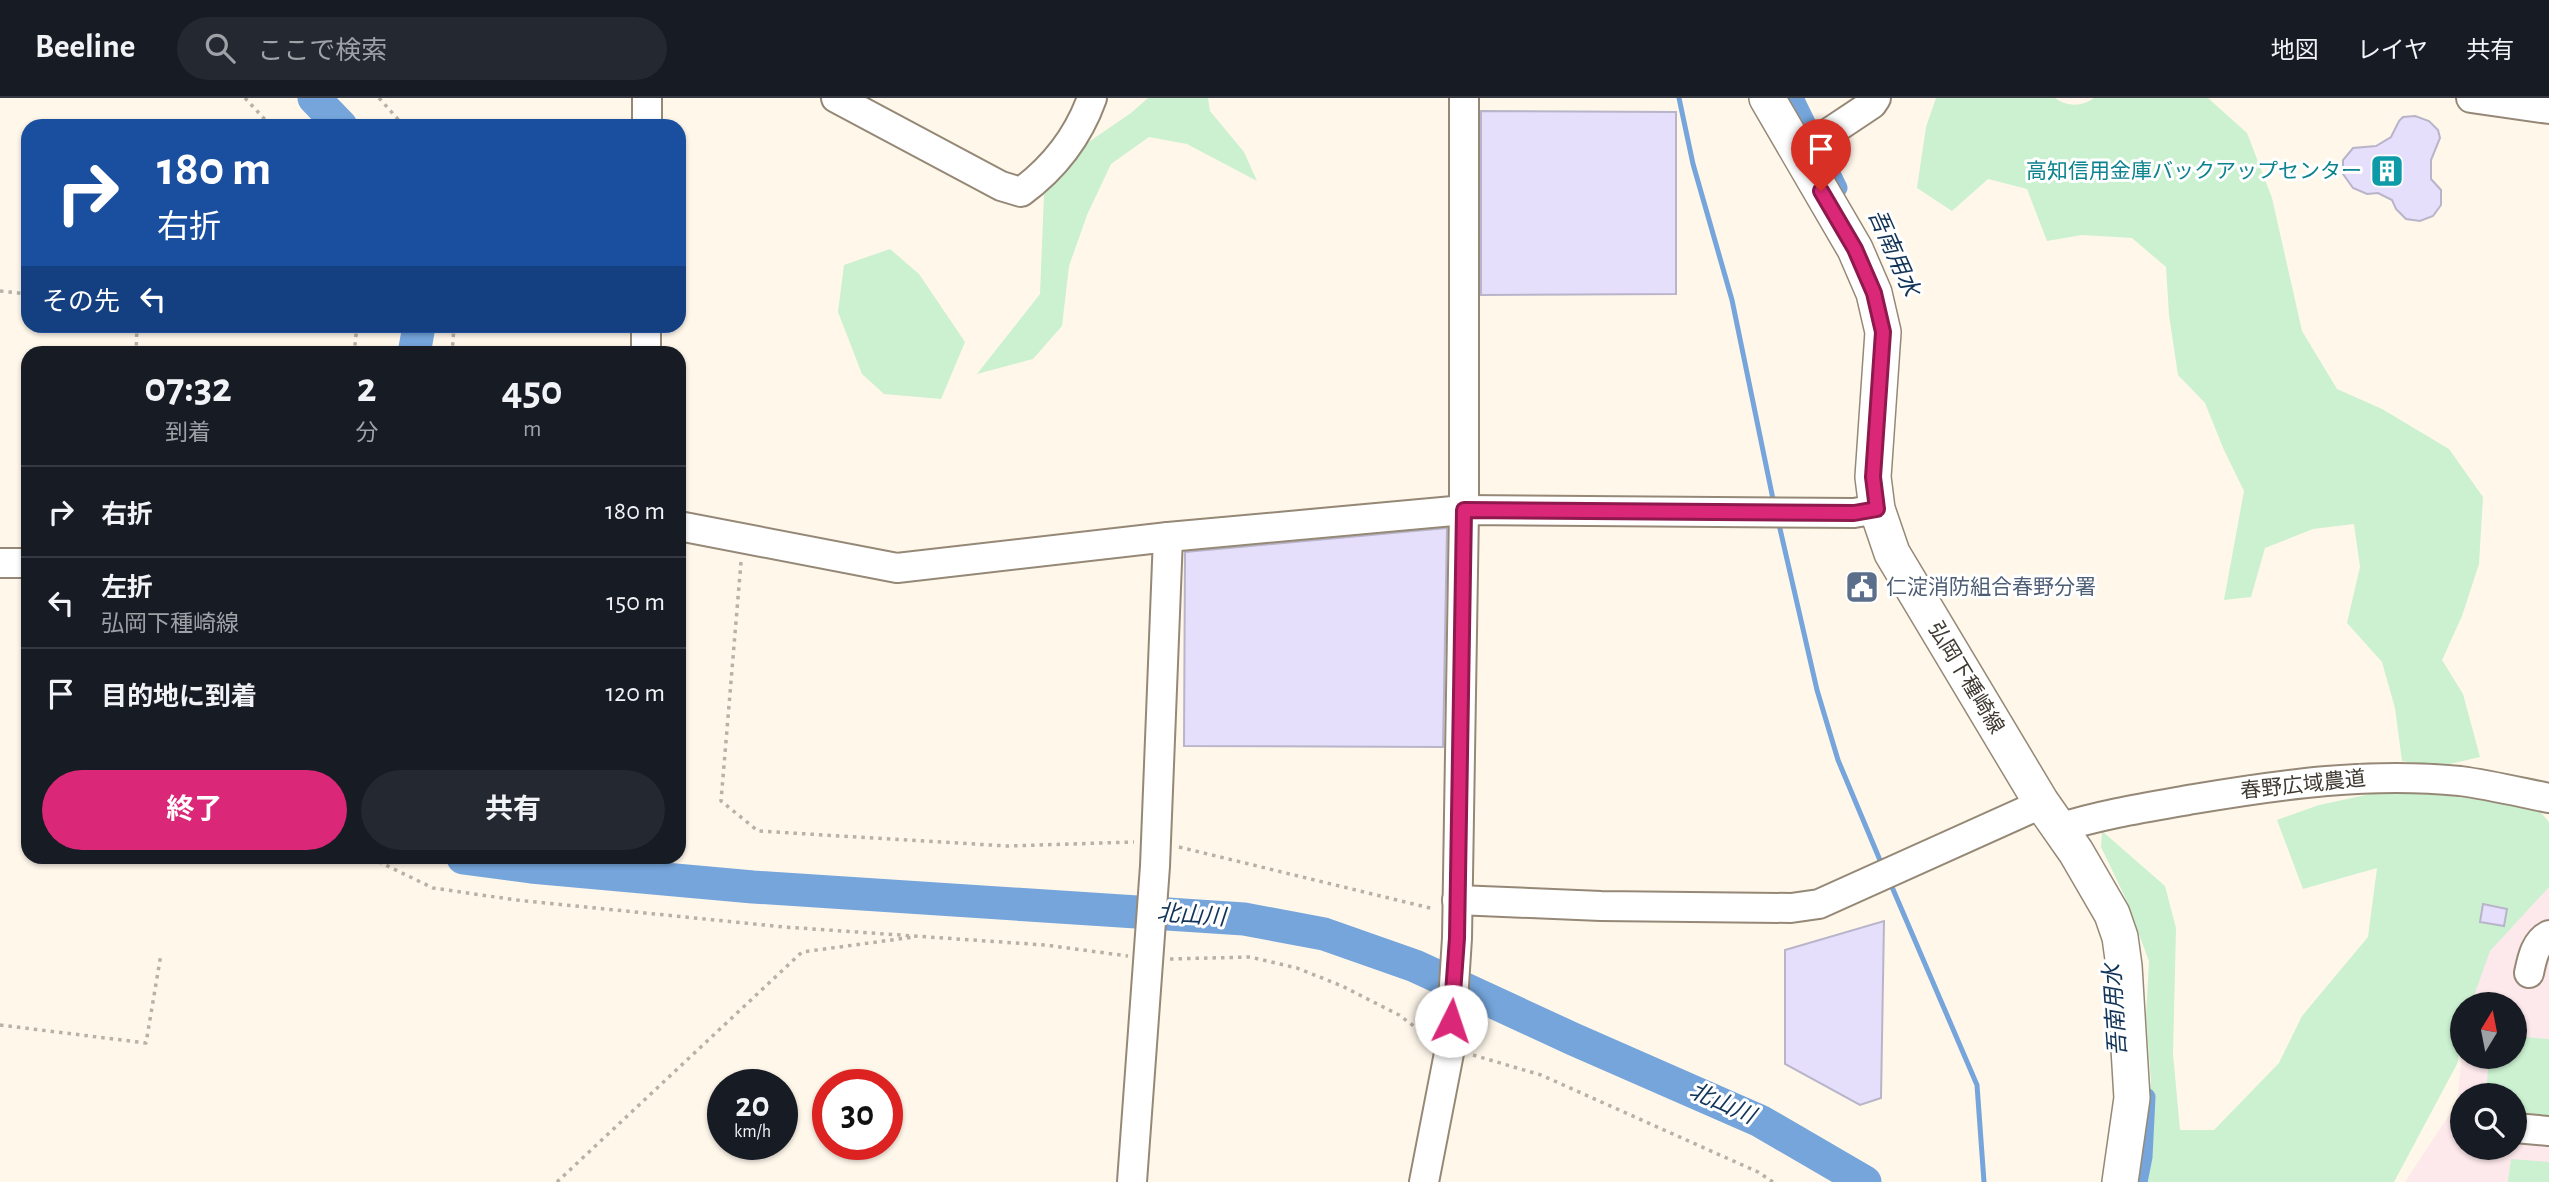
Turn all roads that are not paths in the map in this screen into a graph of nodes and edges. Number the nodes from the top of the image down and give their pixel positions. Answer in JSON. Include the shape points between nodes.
{"nodes":[{"id":1,"x":647,"y":98,"type":"edge"},
{"id":2,"x":836,"y":98,"type":"edge"},
{"id":3,"x":1093,"y":98,"type":"edge"},
{"id":4,"x":1464,"y":98,"type":"edge"},
{"id":5,"x":1767,"y":98,"type":"edge"},
{"id":6,"x":1875,"y":98,"type":"edge"},
{"id":7,"x":2471,"y":98,"type":"edge"},
{"id":8,"x":2549,"y":109,"type":"edge"},
{"id":9,"x":647,"y":119,"type":"edge"},
{"id":10,"x":1808,"y":144,"type":"junction"},
{"id":11,"x":1877,"y":509,"type":"junction"},
{"id":12,"x":1464,"y":510,"type":"junction"},
{"id":13,"x":686,"y":527,"type":"edge"},
{"id":14,"x":1168,"y":537,"type":"junction"},
{"id":15,"x":0,"y":563,"type":"edge"},
{"id":16,"x":21,"y":563,"type":"edge"},
{"id":17,"x":2549,"y":798,"type":"edge"},
{"id":18,"x":2050,"y":815,"type":"junction"},
{"id":19,"x":1457,"y":918,"type":"junction"},
{"id":20,"x":2549,"y":935,"type":"edge"},
{"id":21,"x":2529,"y":973,"type":"dead end"},
{"id":22,"x":2527,"y":1129,"type":"edge"},
{"id":23,"x":2549,"y":1131,"type":"edge"},
{"id":24,"x":1132,"y":1182,"type":"edge"},
{"id":25,"x":1424,"y":1182,"type":"edge"},
{"id":26,"x":2120,"y":1182,"type":"edge"}],
"edges":[{"from":1,"to":9,"type":"street"},
{"from":2,"to":3,"type":"street","via":[[1001,186],[1021,192],[1060,158],[1080,129]]},
{"from":4,"to":12,"type":"street"},
{"from":5,"to":10,"type":"main road","name":"弘岡下種崎線"},
{"from":6,"to":10,"type":"street"},
{"from":7,"to":8,"type":"street"},
{"from":10,"to":11,"type":"main road","name":"弘岡下種崎線","via":[[1874,293],[1883,332],[1873,477]]},
{"from":11,"to":12,"type":"street","via":[[1854,513]]},
{"from":11,"to":18,"type":"main road","name":"弘岡下種崎線","via":[[1892,554]]},
{"from":12,"to":14,"type":"street"},
{"from":12,"to":19,"type":"street"},
{"from":13,"to":14,"type":"street","via":[[897,568]]},
{"from":14,"to":24,"type":"street","via":[[1156,854]]},
{"from":15,"to":16,"type":"street"},
{"from":17,"to":18,"type":"street","name":"春野広域農道","via":[[2448,780],[2337,779],[2089,818]]},
{"from":18,"to":19,"type":"street","name":"春野広域農道","via":[[2018,815],[1819,904],[1791,908],[1614,906]]},
{"from":18,"to":26,"type":"main road","name":"弘岡下種崎線","via":[[2101,892],[2120,937],[2132,1098]]},
{"from":19,"to":25,"type":"street","via":[[1450,1048]]},
{"from":20,"to":21,"type":"street","via":[[2541,939]]},
{"from":22,"to":23,"type":"street"}]}
